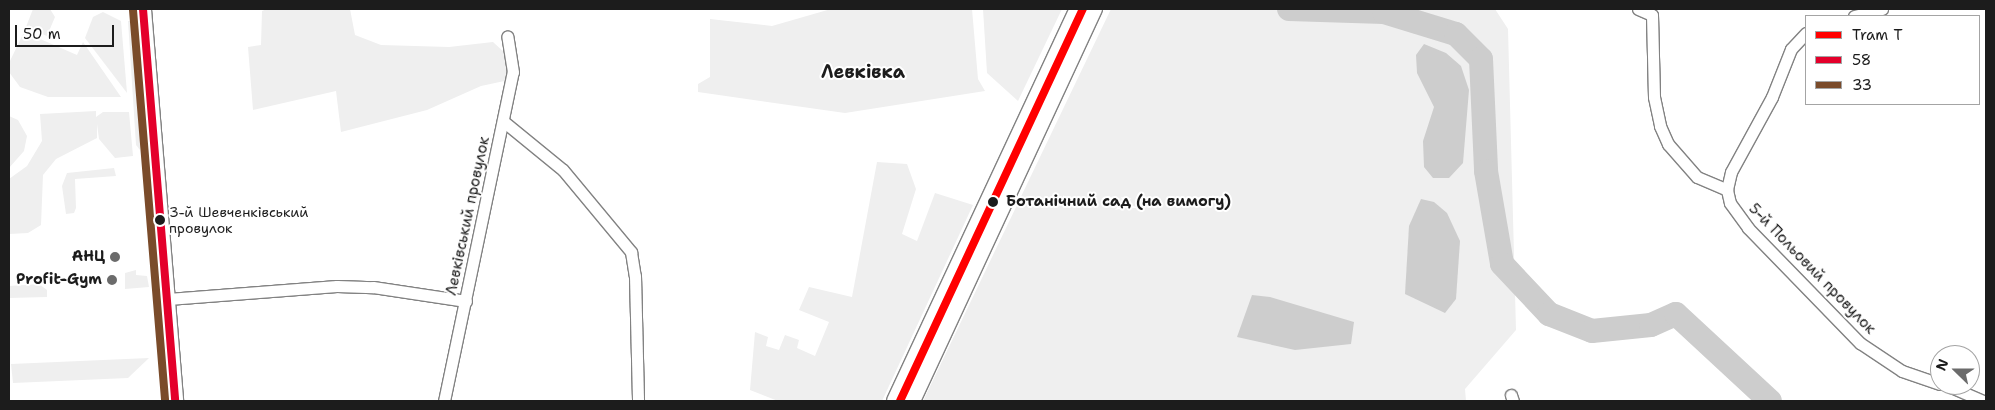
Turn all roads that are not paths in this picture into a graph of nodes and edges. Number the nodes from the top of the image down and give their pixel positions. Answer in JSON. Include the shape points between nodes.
{"nodes":[{"id":1,"x":143,"y":9,"type":"edge"},
{"id":2,"x":1078,"y":9,"type":"edge"},
{"id":3,"x":1094,"y":9,"type":"edge"},
{"id":4,"x":1638,"y":9,"type":"edge"},
{"id":5,"x":1882,"y":9,"type":"edge"},
{"id":6,"x":1858,"y":15,"type":"edge"},
{"id":7,"x":1805,"y":34,"type":"edge"},
{"id":8,"x":507,"y":36,"type":"dead end"},
{"id":9,"x":503,"y":121,"type":"junction"},
{"id":10,"x":1727,"y":190,"type":"junction"},
{"id":11,"x":168,"y":300,"type":"junction"},
{"id":12,"x":466,"y":301,"type":"junction"},
{"id":13,"x":1930,"y":381,"type":"edge"},
{"id":14,"x":1969,"y":395,"type":"edge"},
{"id":15,"x":175,"y":401,"type":"edge"},
{"id":16,"x":444,"y":401,"type":"edge"},
{"id":17,"x":638,"y":401,"type":"edge"},
{"id":18,"x":895,"y":401,"type":"edge"},
{"id":19,"x":912,"y":401,"type":"edge"},
{"id":20,"x":1983,"y":401,"type":"edge"}],
"edges":[{"from":1,"to":11,"type":"street"},
{"from":2,"to":18,"type":"main road"},
{"from":3,"to":19,"type":"main road"},
{"from":4,"to":10,"type":"street","via":[[1652,15],[1654,97],[1660,126],[1668,144],[1696,177]]},
{"from":5,"to":6,"type":"street"},
{"from":7,"to":10,"type":"street","via":[[1784,64],[1772,97],[1731,172]]},
{"from":8,"to":9,"type":"street","name":"Левківський провулок","via":[[512,72]]},
{"from":9,"to":12,"type":"street","name":"Левківський провулок"},
{"from":9,"to":17,"type":"street","via":[[564,170],[630,252],[635,276]]},
{"from":10,"to":13,"type":"street","name":"5-й Польовий провулок","via":[[1735,212],[1748,228],[1860,343],[1902,371]]},
{"from":11,"to":12,"type":"street","via":[[337,286],[373,287]]},
{"from":11,"to":15,"type":"street"},
{"from":12,"to":16,"type":"street","name":"Левківський провулок"},
{"from":14,"to":20,"type":"street"}]}
